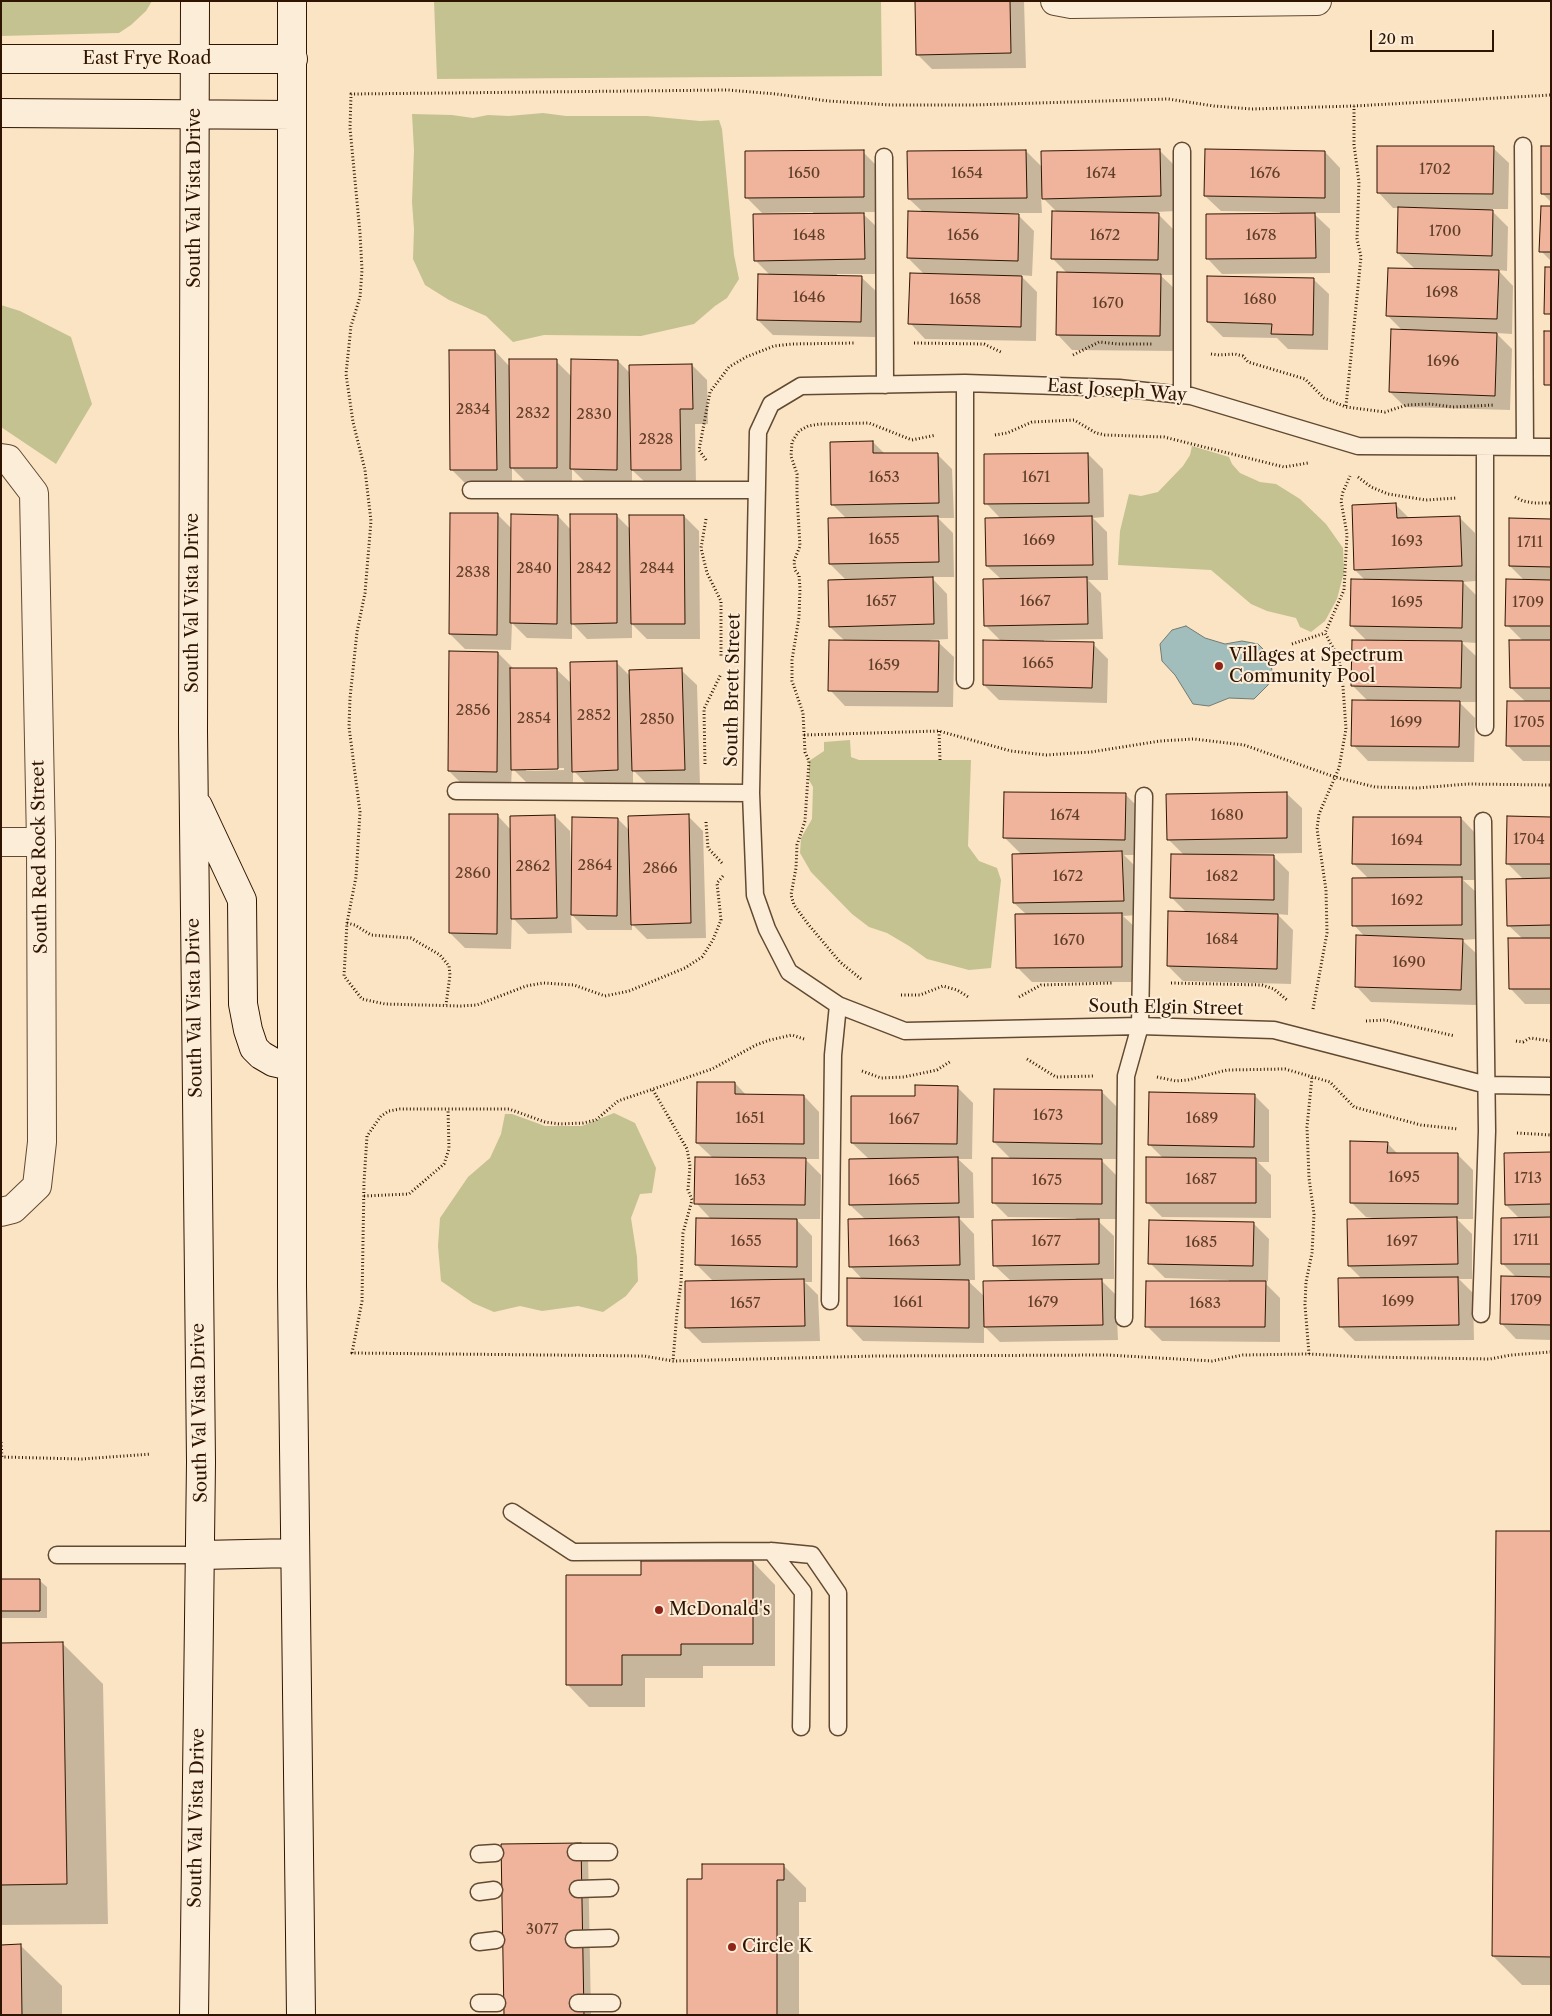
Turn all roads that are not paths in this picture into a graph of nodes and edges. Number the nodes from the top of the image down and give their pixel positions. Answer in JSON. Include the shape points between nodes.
{"nodes":[{"id":1,"x":195,"y":1,"type":"edge"},
{"id":2,"x":292,"y":1,"type":"edge"},
{"id":3,"x":1055,"y":1,"type":"edge"},
{"id":4,"x":1317,"y":1,"type":"edge"},
{"id":5,"x":196,"y":58,"type":"junction"},
{"id":6,"x":1,"y":59,"type":"edge"},
{"id":7,"x":293,"y":59,"type":"junction"},
{"id":8,"x":1,"y":113,"type":"edge"},
{"id":9,"x":196,"y":114,"type":"junction"},
{"id":10,"x":292,"y":115,"type":"junction"},
{"id":11,"x":1523,"y":146,"type":"dead end"},
{"id":12,"x":1182,"y":151,"type":"dead end"},
{"id":13,"x":884,"y":157,"type":"dead end"},
{"id":14,"x":965,"y":383,"type":"junction"},
{"id":15,"x":885,"y":385,"type":"junction"},
{"id":16,"x":1182,"y":394,"type":"junction"},
{"id":17,"x":771,"y":404,"type":"joint"},
{"id":18,"x":1485,"y":447,"type":"junction"},
{"id":19,"x":1525,"y":447,"type":"junction"},
{"id":20,"x":1551,"y":447,"type":"edge"},
{"id":21,"x":1,"y":458,"type":"edge"},
{"id":22,"x":471,"y":490,"type":"dead end"},
{"id":23,"x":757,"y":490,"type":"junction"},
{"id":24,"x":965,"y":680,"type":"dead end"},
{"id":25,"x":1485,"y":727,"type":"dead end"},
{"id":26,"x":456,"y":791,"type":"dead end"},
{"id":27,"x":751,"y":793,"type":"junction"},
{"id":28,"x":193,"y":796,"type":"junction"},
{"id":29,"x":1144,"y":796,"type":"dead end"},
{"id":30,"x":1483,"y":821,"type":"dead end"},
{"id":31,"x":1,"y":842,"type":"edge"},
{"id":32,"x":41,"y":842,"type":"junction"},
{"id":33,"x":789,"y":972,"type":"joint"},
{"id":34,"x":838,"y":1005,"type":"junction"},
{"id":35,"x":1140,"y":1026,"type":"junction"},
{"id":36,"x":291,"y":1066,"type":"junction"},
{"id":37,"x":1487,"y":1086,"type":"junction"},
{"id":38,"x":1551,"y":1086,"type":"edge"},
{"id":39,"x":7,"y":1211,"type":"edge"},
{"id":40,"x":830,"y":1301,"type":"dead end"},
{"id":41,"x":1481,"y":1314,"type":"dead end"},
{"id":42,"x":1124,"y":1318,"type":"dead end"},
{"id":43,"x":512,"y":1512,"type":"dead end"},
{"id":44,"x":772,"y":1551,"type":"junction"},
{"id":45,"x":295,"y":1553,"type":"junction"},
{"id":46,"x":57,"y":1555,"type":"dead end"},
{"id":47,"x":200,"y":1555,"type":"junction"},
{"id":48,"x":801,"y":1727,"type":"dead end"},
{"id":49,"x":838,"y":1727,"type":"dead end"},
{"id":50,"x":576,"y":1852,"type":"dead end"},
{"id":51,"x":609,"y":1852,"type":"dead end"},
{"id":52,"x":495,"y":1853,"type":"dead end"},
{"id":53,"x":479,"y":1854,"type":"dead end"},
{"id":54,"x":610,"y":1888,"type":"dead end"},
{"id":55,"x":578,"y":1889,"type":"dead end"},
{"id":56,"x":610,"y":1938,"type":"dead end"},
{"id":57,"x":574,"y":1939,"type":"dead end"},
{"id":58,"x":496,"y":1940,"type":"dead end"},
{"id":59,"x":479,"y":1942,"type":"dead end"},
{"id":60,"x":479,"y":2003,"type":"dead end"},
{"id":61,"x":496,"y":2003,"type":"dead end"},
{"id":62,"x":578,"y":2003,"type":"dead end"},
{"id":63,"x":612,"y":2003,"type":"dead end"},
{"id":64,"x":194,"y":2015,"type":"edge"},
{"id":65,"x":301,"y":2015,"type":"edge"}],
"edges":[{"from":1,"to":5,"type":"main road","name":"South Val Vista Drive"},
{"from":2,"to":7,"type":"main road"},
{"from":3,"to":4,"type":"main road","via":[[1071,4]]},
{"from":5,"to":6,"type":"main road","name":"East Frye Road"},
{"from":5,"to":7,"type":"main road","name":"East Frye Road"},
{"from":5,"to":9,"type":"main road","name":"South Val Vista Drive"},
{"from":7,"to":10,"type":"main road"},
{"from":8,"to":9,"type":"main road"},
{"from":9,"to":10,"type":"main road"},
{"from":9,"to":28,"type":"main road","name":"South Val Vista Drive"},
{"from":10,"to":36,"type":"main road"},
{"from":11,"to":19,"type":"lane"},
{"from":12,"to":16,"type":"lane"},
{"from":13,"to":15,"type":"lane"},
{"from":14,"to":15,"type":"lane","name":"East Joseph Way"},
{"from":14,"to":16,"type":"lane","name":"East Joseph Way","via":[[1119,388]]},
{"from":14,"to":24,"type":"lane"},
{"from":15,"to":17,"type":"lane","name":"East Joseph Way","via":[[801,386]]},
{"from":16,"to":18,"type":"lane","name":"East Joseph Way","via":[[1358,446]]},
{"from":17,"to":23,"type":"lane","name":"South Brett Street","via":[[758,432]]},
{"from":18,"to":19,"type":"lane","name":"East Joseph Way"},
{"from":18,"to":25,"type":"lane"},
{"from":19,"to":20,"type":"lane","name":"East Joseph Way"},
{"from":21,"to":32,"type":"main road","name":"South Red Rock Street","via":[[8,459],[34,493]]},
{"from":22,"to":23,"type":"lane"},
{"from":23,"to":27,"type":"lane","name":"South Brett Street"},
{"from":26,"to":27,"type":"lane"},
{"from":27,"to":33,"type":"lane","name":"South Brett Street","via":[[755,895],[767,929]]},
{"from":28,"to":36,"type":"main road","via":[[242,900],[243,1004],[254,1048],[273,1062]]},
{"from":28,"to":47,"type":"main road","name":"South Val Vista Drive"},
{"from":29,"to":35,"type":"lane"},
{"from":30,"to":37,"type":"lane"},
{"from":31,"to":32,"type":"main road"},
{"from":32,"to":39,"type":"main road","name":"South Red Rock Street","via":[[42,1142],[38,1186]]},
{"from":33,"to":34,"type":"lane","name":"South Elgin Street"},
{"from":34,"to":35,"type":"lane","name":"South Elgin Street","via":[[905,1031]]},
{"from":34,"to":40,"type":"lane","via":[[833,1055]]},
{"from":35,"to":37,"type":"lane","name":"South Elgin Street","via":[[1274,1030]]},
{"from":35,"to":42,"type":"lane","via":[[1126,1076]]},
{"from":36,"to":45,"type":"main road"},
{"from":37,"to":38,"type":"lane","name":"South Elgin Street"},
{"from":37,"to":41,"type":"lane"},
{"from":43,"to":44,"type":"lane","via":[[573,1552]]},
{"from":44,"to":48,"type":"lane","via":[[803,1592]]},
{"from":44,"to":49,"type":"lane","via":[[812,1555],[838,1593]]},
{"from":45,"to":47,"type":"main road"},
{"from":45,"to":65,"type":"main road"},
{"from":46,"to":47,"type":"lane"},
{"from":47,"to":64,"type":"main road","name":"South Val Vista Drive"},
{"from":50,"to":51,"type":"lane"},
{"from":52,"to":53,"type":"lane"},
{"from":54,"to":55,"type":"lane"},
{"from":56,"to":57,"type":"lane"},
{"from":58,"to":59,"type":"lane"},
{"from":60,"to":61,"type":"lane"},
{"from":62,"to":63,"type":"lane"}]}
